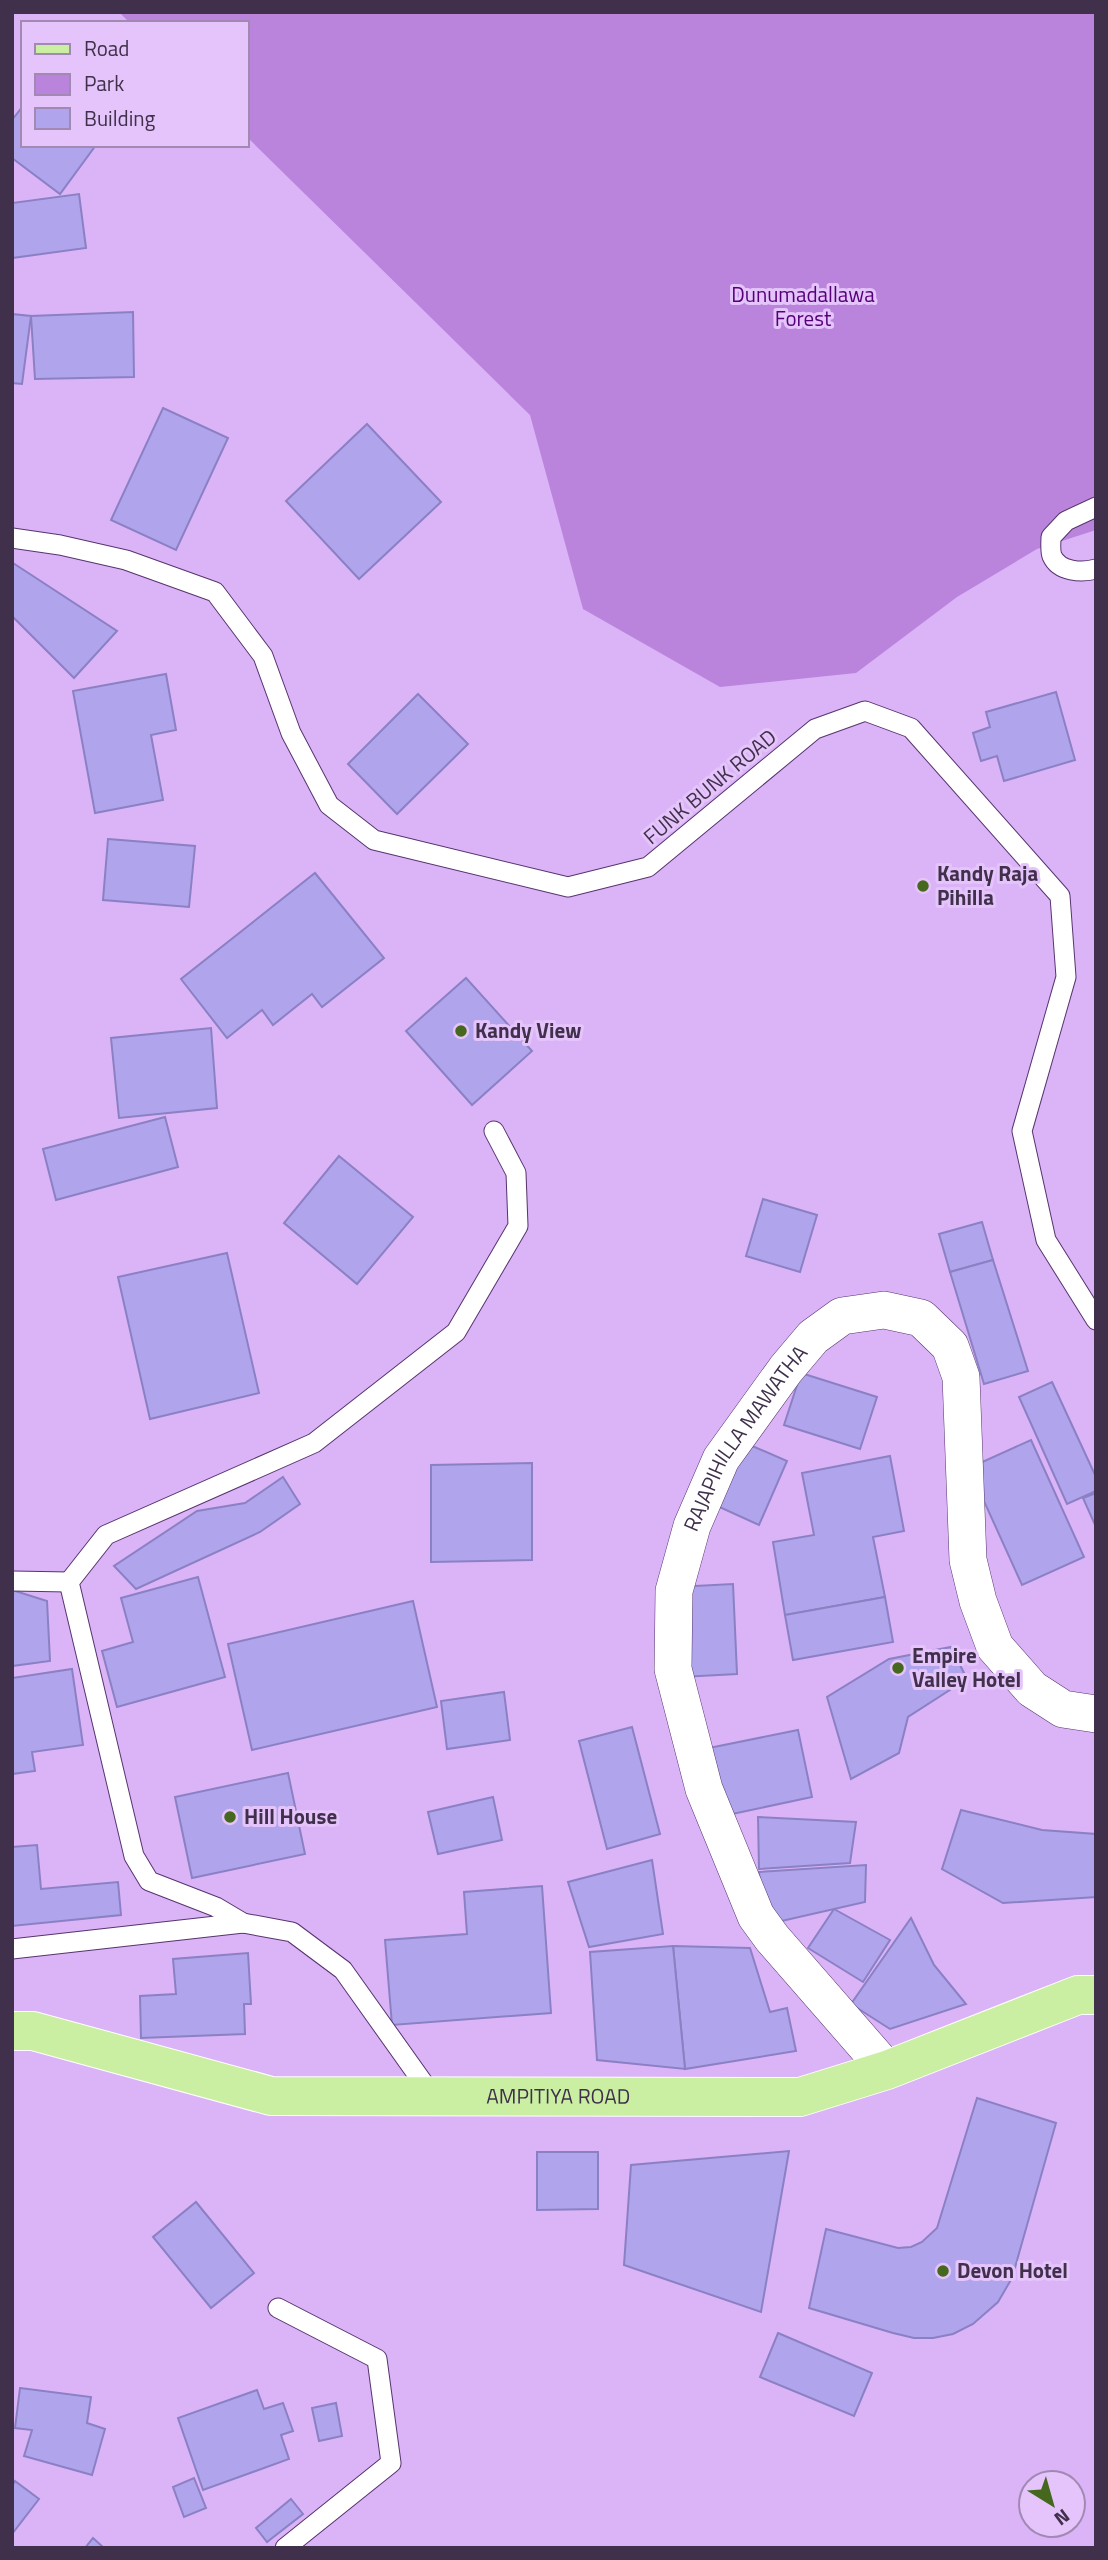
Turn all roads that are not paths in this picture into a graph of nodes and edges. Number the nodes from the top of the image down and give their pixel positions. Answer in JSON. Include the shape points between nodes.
{"nodes":[{"id":1,"x":1096,"y":508,"type":"edge"},
{"id":2,"x":12,"y":538,"type":"edge"},
{"id":3,"x":1096,"y":569,"type":"edge"},
{"id":4,"x":495,"y":1131,"type":"dead end"},
{"id":5,"x":1096,"y":1320,"type":"edge"},
{"id":6,"x":12,"y":1581,"type":"edge"},
{"id":7,"x":69,"y":1582,"type":"junction"},
{"id":8,"x":1096,"y":1714,"type":"edge"},
{"id":9,"x":243,"y":1923,"type":"junction"},
{"id":10,"x":12,"y":1949,"type":"edge"},
{"id":11,"x":1096,"y":1995,"type":"edge"},
{"id":12,"x":12,"y":2031,"type":"edge"},
{"id":13,"x":887,"y":2070,"type":"junction"},
{"id":14,"x":434,"y":2098,"type":"junction"},
{"id":15,"x":278,"y":2308,"type":"dead end"},
{"id":16,"x":285,"y":2548,"type":"edge"}],
"edges":[{"from":1,"to":3,"type":"lane","via":[[1066,521],[1051,537],[1052,556],[1062,567],[1083,573]]},
{"from":2,"to":5,"type":"lane","name":"FUNK BUNK ROAD","via":[[126,560],[215,592],[263,656],[292,733],[328,805],[374,840],[568,887],[649,867],[815,729],[865,711],[911,728],[1060,896],[1066,977],[1022,1131],[1046,1240]]},
{"from":4,"to":7,"type":"lane","via":[[516,1173],[518,1226],[456,1332],[314,1443],[106,1535]]},
{"from":6,"to":7,"type":"lane"},
{"from":7,"to":9,"type":"lane","via":[[134,1856],[149,1881],[216,1907]]},
{"from":8,"to":13,"type":"street","name":"RAJAPIHILLA MAWATHA","via":[[1063,1709],[1032,1689],[995,1647],[968,1560],[961,1377],[950,1346],[921,1318],[884,1310],[842,1316],[813,1337],[721,1459],[692,1525],[674,1591],[673,1669],[704,1789],[756,1916]]},
{"from":9,"to":10,"type":"lane"},
{"from":9,"to":14,"type":"lane","via":[[292,1932],[343,1969]]},
{"from":11,"to":13,"type":"main road","name":"AMPITIYA ROAD","via":[[1079,1995]]},
{"from":12,"to":14,"type":"main road","name":"AMPITIYA ROAD","via":[[33,2031],[271,2096]]},
{"from":13,"to":14,"type":"main road","name":"AMPITIYA ROAD","via":[[800,2097]]},
{"from":15,"to":16,"type":"lane","via":[[377,2359],[391,2463]]}]}
